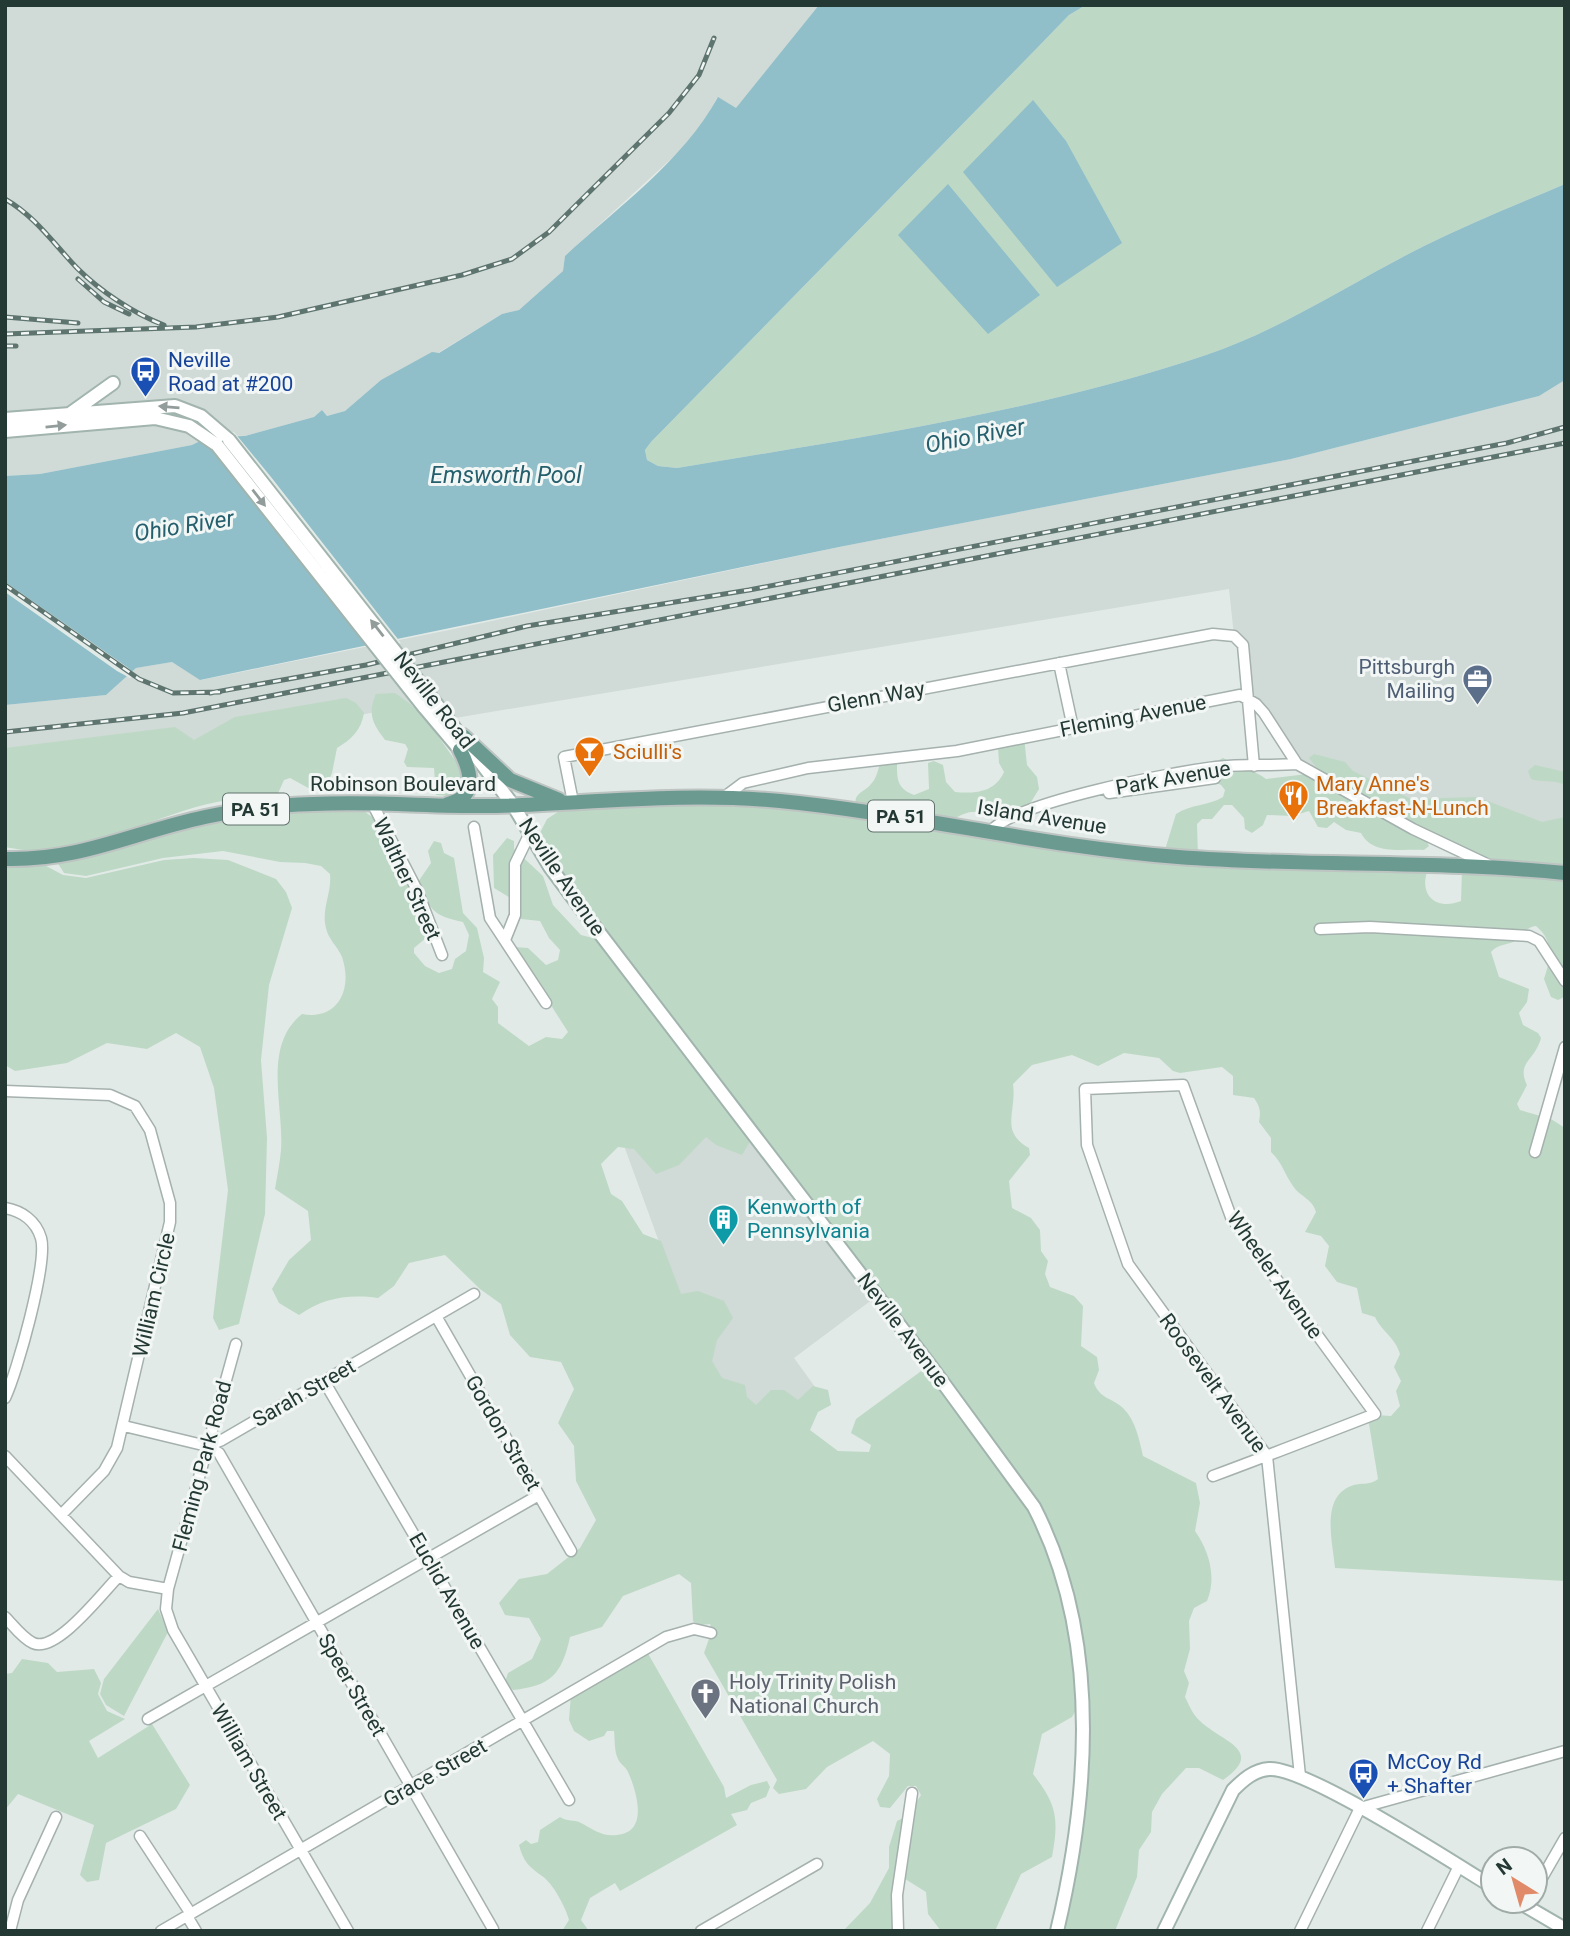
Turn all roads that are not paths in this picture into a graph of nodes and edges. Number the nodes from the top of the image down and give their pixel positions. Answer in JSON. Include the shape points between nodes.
{"nodes":[{"id":1,"x":113,"y":383,"type":"dead end"},
{"id":2,"x":71,"y":413,"type":"junction"},
{"id":3,"x":5,"y":419,"type":"edge"},
{"id":4,"x":5,"y":431,"type":"edge"},
{"id":5,"x":223,"y":442,"type":"junction"},
{"id":6,"x":1059,"y":663,"type":"junction"},
{"id":7,"x":1246,"y":697,"type":"junction"},
{"id":8,"x":1073,"y":728,"type":"junction"},
{"id":9,"x":461,"y":743,"type":"junction"},
{"id":10,"x":1297,"y":764,"type":"junction"},
{"id":11,"x":1254,"y":766,"type":"junction"},
{"id":12,"x":1215,"y":778,"type":"dead end"},
{"id":13,"x":1091,"y":794,"type":"junction"},
{"id":14,"x":723,"y":798,"type":"junction"},
{"id":15,"x":568,"y":802,"type":"junction"},
{"id":16,"x":372,"y":803,"type":"junction"},
{"id":17,"x":513,"y":805,"type":"junction"},
{"id":18,"x":438,"y":806,"type":"junction"},
{"id":19,"x":474,"y":827,"type":"dead end"},
{"id":20,"x":991,"y":831,"type":"junction"},
{"id":21,"x":530,"y":833,"type":"junction"},
{"id":22,"x":5,"y":859,"type":"edge"},
{"id":23,"x":1493,"y":867,"type":"junction"},
{"id":24,"x":1565,"y":873,"type":"edge"},
{"id":25,"x":1320,"y":929,"type":"dead end"},
{"id":26,"x":505,"y":940,"type":"junction"},
{"id":27,"x":442,"y":955,"type":"dead end"},
{"id":28,"x":1565,"y":981,"type":"edge"},
{"id":29,"x":546,"y":1003,"type":"dead end"},
{"id":30,"x":1565,"y":1047,"type":"edge"},
{"id":31,"x":1183,"y":1085,"type":"joint"},
{"id":32,"x":5,"y":1091,"type":"edge"},
{"id":33,"x":1535,"y":1152,"type":"dead end"},
{"id":34,"x":5,"y":1208,"type":"edge"},
{"id":35,"x":474,"y":1294,"type":"dead end"},
{"id":36,"x":436,"y":1316,"type":"junction"},
{"id":37,"x":236,"y":1344,"type":"dead end"},
{"id":38,"x":324,"y":1381,"type":"junction"},
{"id":39,"x":5,"y":1398,"type":"edge"},
{"id":40,"x":124,"y":1426,"type":"junction"},
{"id":41,"x":207,"y":1446,"type":"junction"},
{"id":42,"x":5,"y":1456,"type":"edge"},
{"id":43,"x":1267,"y":1456,"type":"junction"},
{"id":44,"x":1213,"y":1476,"type":"dead end"},
{"id":45,"x":539,"y":1495,"type":"junction"},
{"id":46,"x":61,"y":1515,"type":"junction"},
{"id":47,"x":571,"y":1550,"type":"dead end"},
{"id":48,"x":428,"y":1559,"type":"junction"},
{"id":49,"x":119,"y":1576,"type":"junction"},
{"id":50,"x":168,"y":1589,"type":"junction"},
{"id":51,"x":5,"y":1617,"type":"edge"},
{"id":52,"x":316,"y":1623,"type":"junction"},
{"id":53,"x":711,"y":1633,"type":"dead end"},
{"id":54,"x":205,"y":1686,"type":"junction"},
{"id":55,"x":148,"y":1719,"type":"dead end"},
{"id":56,"x":524,"y":1722,"type":"junction"},
{"id":57,"x":1565,"y":1751,"type":"edge"},
{"id":58,"x":1300,"y":1776,"type":"junction"},
{"id":59,"x":411,"y":1787,"type":"junction"},
{"id":60,"x":912,"y":1793,"type":"dead end"},
{"id":61,"x":569,"y":1800,"type":"dead end"},
{"id":62,"x":1360,"y":1808,"type":"junction"},
{"id":63,"x":56,"y":1817,"type":"dead end"},
{"id":64,"x":140,"y":1836,"type":"dead end"},
{"id":65,"x":1565,"y":1838,"type":"edge"},
{"id":66,"x":301,"y":1850,"type":"junction"},
{"id":67,"x":817,"y":1864,"type":"dead end"},
{"id":68,"x":1459,"y":1866,"type":"junction"},
{"id":69,"x":1549,"y":1866,"type":"edge"},
{"id":70,"x":1479,"y":1878,"type":"edge"},
{"id":71,"x":189,"y":1915,"type":"junction"},
{"id":72,"x":1543,"y":1915,"type":"edge"},
{"id":73,"x":493,"y":1929,"type":"edge"},
{"id":74,"x":1565,"y":1929,"type":"edge"},
{"id":75,"x":10,"y":1931,"type":"edge"},
{"id":76,"x":161,"y":1931,"type":"edge"},
{"id":77,"x":196,"y":1931,"type":"edge"},
{"id":78,"x":348,"y":1931,"type":"edge"},
{"id":79,"x":701,"y":1931,"type":"edge"},
{"id":80,"x":898,"y":1931,"type":"edge"},
{"id":81,"x":1057,"y":1931,"type":"edge"},
{"id":82,"x":1164,"y":1931,"type":"edge"},
{"id":83,"x":1300,"y":1931,"type":"edge"},
{"id":84,"x":1427,"y":1931,"type":"edge"}],
"edges":[{"from":1,"to":2,"type":"street"},
{"from":2,"to":3,"type":"street","name":"Neville Road"},
{"from":5,"to":2,"type":"street","name":"Neville Road","one_way":true,"via":[[201,416],[175,406]]},
{"from":4,"to":5,"type":"street","name":"Neville Road","one_way":true,"via":[[155,418],[189,426]]},
{"from":5,"to":9,"type":"street","name":"Neville Road","bridge":true},
{"from":6,"to":7,"type":"street","name":"Glenn Way","via":[[1192,637],[1234,636],[1243,645]]},
{"from":6,"to":8,"type":"street"},
{"from":6,"to":15,"type":"street","name":"Glenn Way","via":[[564,757]]},
{"from":7,"to":8,"type":"street","name":"Fleming Avenue"},
{"from":7,"to":10,"type":"street","via":[[1264,713]]},
{"from":7,"to":11,"type":"street"},
{"from":8,"to":14,"type":"street","name":"Fleming Avenue","via":[[957,751],[808,768],[743,783]]},
{"from":9,"to":15,"type":"main road","via":[[510,780]]},
{"from":9,"to":17,"type":"street","name":"Neville Road","via":[[496,791]]},
{"from":9,"to":18,"type":"main road","via":[[470,771],[469,789],[452,803]]},
{"from":10,"to":11,"type":"street","name":"Park Avenue"},
{"from":10,"to":23,"type":"street","via":[[1413,829]]},
{"from":11,"to":13,"type":"street","name":"Park Avenue","via":[[1218,767]]},
{"from":12,"to":13,"type":"street","name":"Park Avenue"},
{"from":13,"to":20,"type":"street","name":"Park Avenue","via":[[1026,809],[1005,818]]},
{"from":14,"to":15,"type":"main road","name":"Island Avenue","number":"PA 51"},
{"from":14,"to":20,"type":"main road","name":"Island Avenue","number":"PA 51","via":[[864,810]]},
{"from":15,"to":17,"type":"main road","name":"Island Avenue","number":"PA 51"},
{"from":16,"to":18,"type":"main road","name":"Robinson Boulevard","number":"PA 51"},
{"from":16,"to":22,"type":"main road","name":"Robinson Boulevard","number":"PA 51","via":[[314,804],[207,816],[87,852],[37,860]]},
{"from":16,"to":27,"type":"street","name":"Walther Street","via":[[417,890]]},
{"from":17,"to":18,"type":"main road","name":"Robinson Boulevard","number":"PA 51"},
{"from":17,"to":21,"type":"street","name":"Neville Avenue"},
{"from":19,"to":26,"type":"street","via":[[487,910]]},
{"from":20,"to":23,"type":"main road","name":"Island Avenue","number":"PA 51","via":[[1175,857]]},
{"from":21,"to":26,"type":"street","via":[[517,854],[515,915]]},
{"from":21,"to":81,"type":"street","name":"Neville Avenue","via":[[585,914],[933,1368],[1034,1507],[1047,1532],[1071,1607],[1082,1698],[1077,1833]]},
{"from":23,"to":24,"type":"main road","name":"Island Avenue","number":"PA 51"},
{"from":25,"to":28,"type":"street","via":[[1370,927],[1529,936],[1539,941]]},
{"from":26,"to":29,"type":"street"},
{"from":30,"to":33,"type":"street"},
{"from":31,"to":43,"type":"street","name":"Wheeler Avenue","via":[[1231,1217],[1375,1414]]},
{"from":31,"to":43,"type":"street","name":"Roosevelt Avenue","via":[[1084,1089],[1087,1145],[1128,1264]]},
{"from":32,"to":40,"type":"street","name":"William Circle","via":[[110,1095],[123,1099],[144,1117],[150,1130],[170,1203],[170,1222]]},
{"from":34,"to":39,"type":"street","via":[[34,1223],[43,1250]]},
{"from":35,"to":36,"type":"street","name":"Sarah Street"},
{"from":36,"to":38,"type":"street","name":"Sarah Street"},
{"from":36,"to":45,"type":"street","name":"Gordon Street"},
{"from":37,"to":41,"type":"street","name":"Fleming Park Road"},
{"from":38,"to":41,"type":"street","name":"Sarah Street"},
{"from":38,"to":48,"type":"street","name":"Euclid Avenue"},
{"from":40,"to":41,"type":"street"},
{"from":40,"to":46,"type":"street","name":"William Circle","via":[[104,1471]]},
{"from":41,"to":50,"type":"street","name":"Fleming Park Road"},
{"from":41,"to":52,"type":"street","name":"Speer Street","via":[[219,1453]]},
{"from":42,"to":46,"type":"street"},
{"from":43,"to":44,"type":"street"},
{"from":43,"to":58,"type":"street","name":"Roosevelt Avenue"},
{"from":45,"to":47,"type":"street","name":"Gordon Street"},
{"from":45,"to":48,"type":"street"},
{"from":46,"to":49,"type":"street"},
{"from":48,"to":52,"type":"street"},
{"from":48,"to":56,"type":"street","name":"Euclid Avenue"},
{"from":49,"to":50,"type":"street"},
{"from":49,"to":51,"type":"street","via":[[60,1637],[47,1644],[33,1643]]},
{"from":50,"to":54,"type":"street","name":"William Street","via":[[168,1620]]},
{"from":52,"to":54,"type":"street"},
{"from":52,"to":59,"type":"street","name":"Speer Street"},
{"from":53,"to":56,"type":"street","name":"Grace Street","via":[[690,1629],[666,1637]]},
{"from":54,"to":55,"type":"street"},
{"from":54,"to":66,"type":"street","name":"William Street"},
{"from":56,"to":59,"type":"street","name":"Grace Street"},
{"from":56,"to":61,"type":"street","name":"Euclid Avenue"},
{"from":57,"to":62,"type":"street"},
{"from":58,"to":62,"type":"street"},
{"from":58,"to":82,"type":"street","via":[[1269,1769],[1244,1778],[1233,1790]]},
{"from":59,"to":66,"type":"street","name":"Grace Street"},
{"from":59,"to":73,"type":"street","name":"Speer Street"},
{"from":60,"to":80,"type":"street","via":[[897,1895]]},
{"from":62,"to":68,"type":"street"},
{"from":62,"to":83,"type":"street"},
{"from":63,"to":75,"type":"street","via":[[18,1900]]},
{"from":64,"to":71,"type":"street"},
{"from":65,"to":69,"type":"street"},
{"from":66,"to":71,"type":"street","name":"Grace Street"},
{"from":66,"to":78,"type":"street","name":"William Street"},
{"from":67,"to":79,"type":"street"},
{"from":68,"to":70,"type":"street"},
{"from":68,"to":84,"type":"street"},
{"from":71,"to":76,"type":"street","name":"Grace Street"},
{"from":71,"to":77,"type":"street"},
{"from":72,"to":74,"type":"street"}]}
